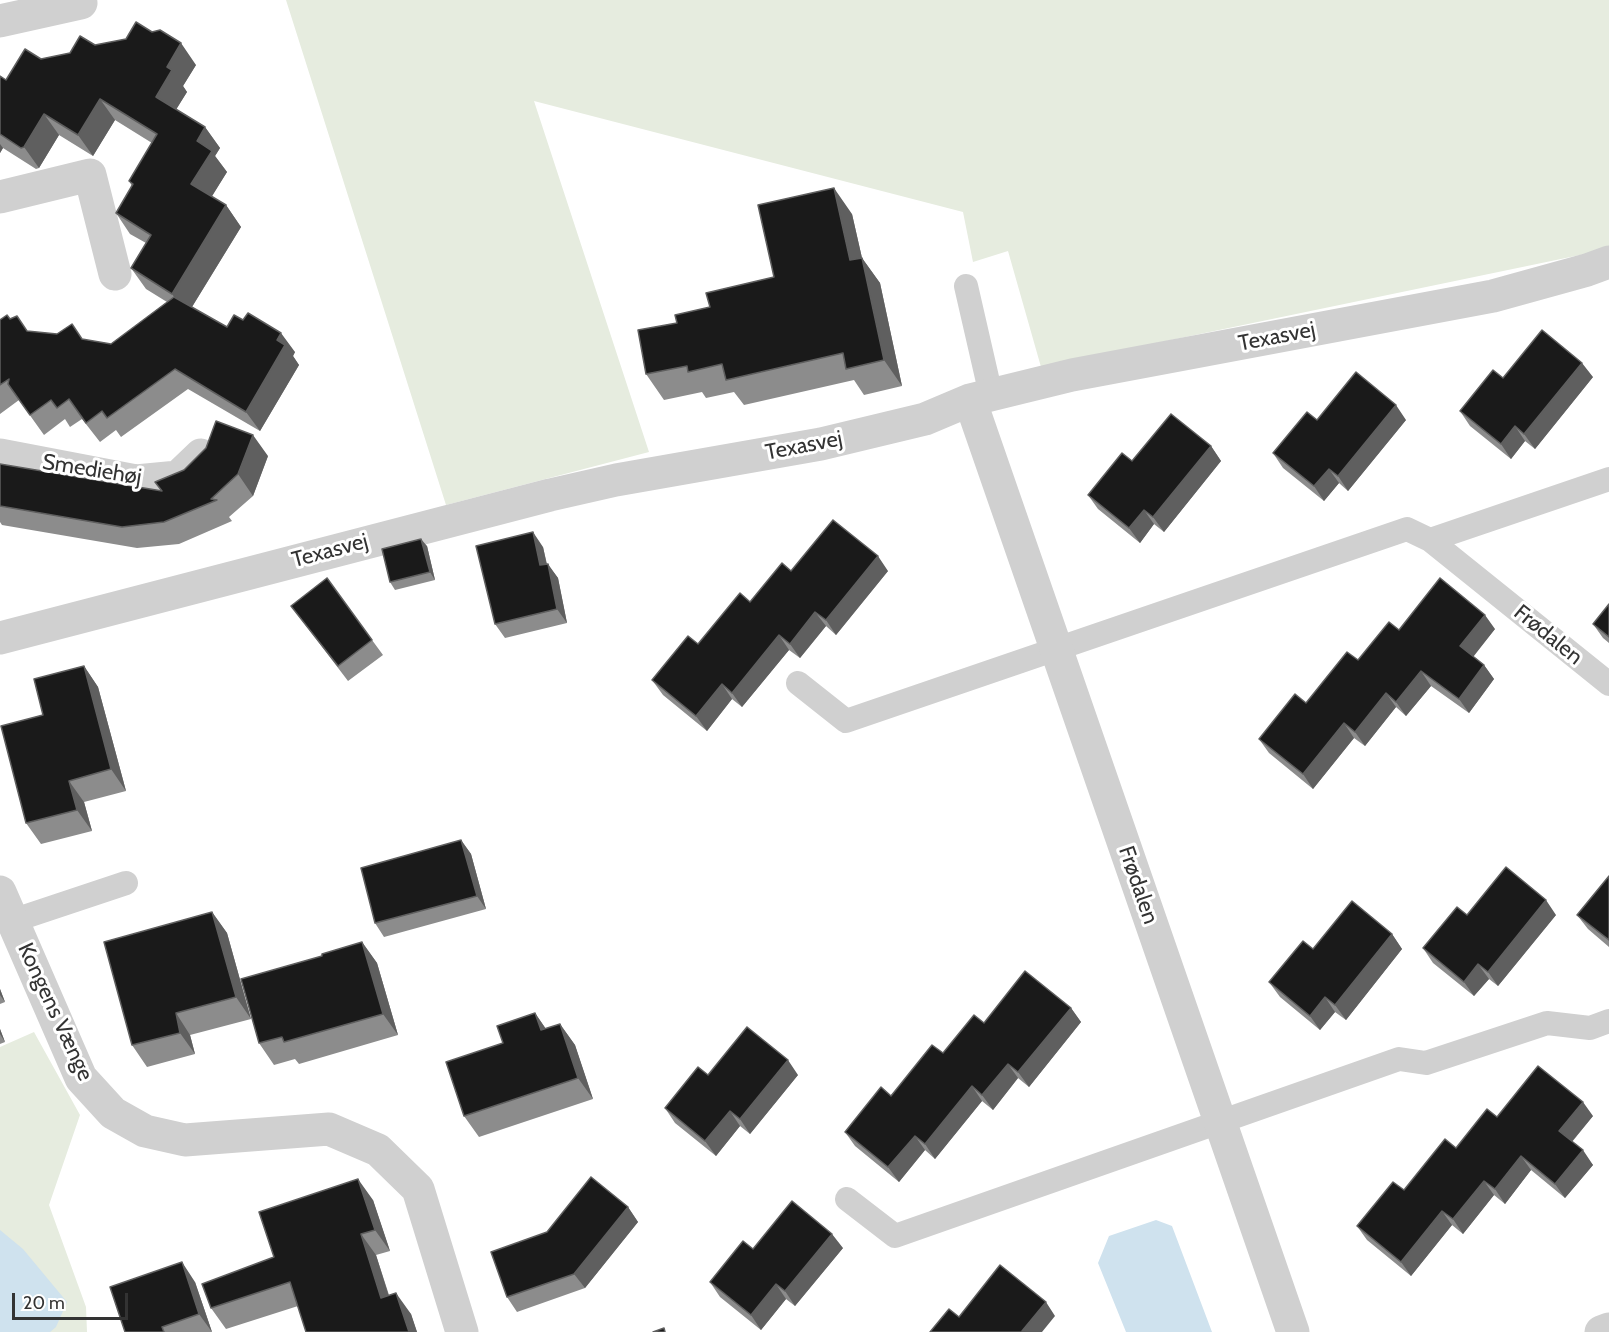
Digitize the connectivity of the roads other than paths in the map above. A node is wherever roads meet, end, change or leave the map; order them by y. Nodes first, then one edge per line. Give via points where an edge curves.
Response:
1 (81, 3) dead end
2 (33, 7) edge
3 (0, 21) edge
4 (0, 197) edge
5 (1609, 262) edge
6 (115, 274) dead end
7 (966, 286) dead end
8 (980, 397) junction
9 (209, 447) edge
10 (0, 455) edge
11 (1609, 479) edge
12 (1430, 540) junction
13 (0, 638) edge
14 (1056, 649) junction
15 (798, 683) dead end
16 (1609, 684) edge
17 (126, 882) dead end
18 (6, 907) edge
19 (1609, 1021) edge
20 (1220, 1122) junction
21 (847, 1199) dead end
22 (1609, 1329) edge
23 (462, 1332) edge
24 (1293, 1332) edge
25 (1601, 1332) edge

1 - 2 street
2 - 3 street
4 - 6 street via 90,175
5 - 8 street, Texasvej via 1493,296 1072,375
7 - 8 lane
8 - 13 street, Texasvej via 925,419 821,444 550,495
8 - 14 street, Frødalen
9 - 10 street, Smediehøj via 178,477 136,481
11 - 12 lane
12 - 14 lane, Frødalen via 1407,529
12 - 16 lane, Frødalen
14 - 15 lane, Frødalen via 846,721
14 - 20 street, Frødalen
17 - 18 lane
18 - 23 street, Kongens Vænge via 81,1078 113,1113 145,1131 185,1140 329,1129 378,1150 418,1189
19 - 20 lane via 1590,1028 1547,1023 1426,1063 1399,1059
20 - 21 lane via 895,1236
20 - 24 street, Frødalen
22 - 25 street

